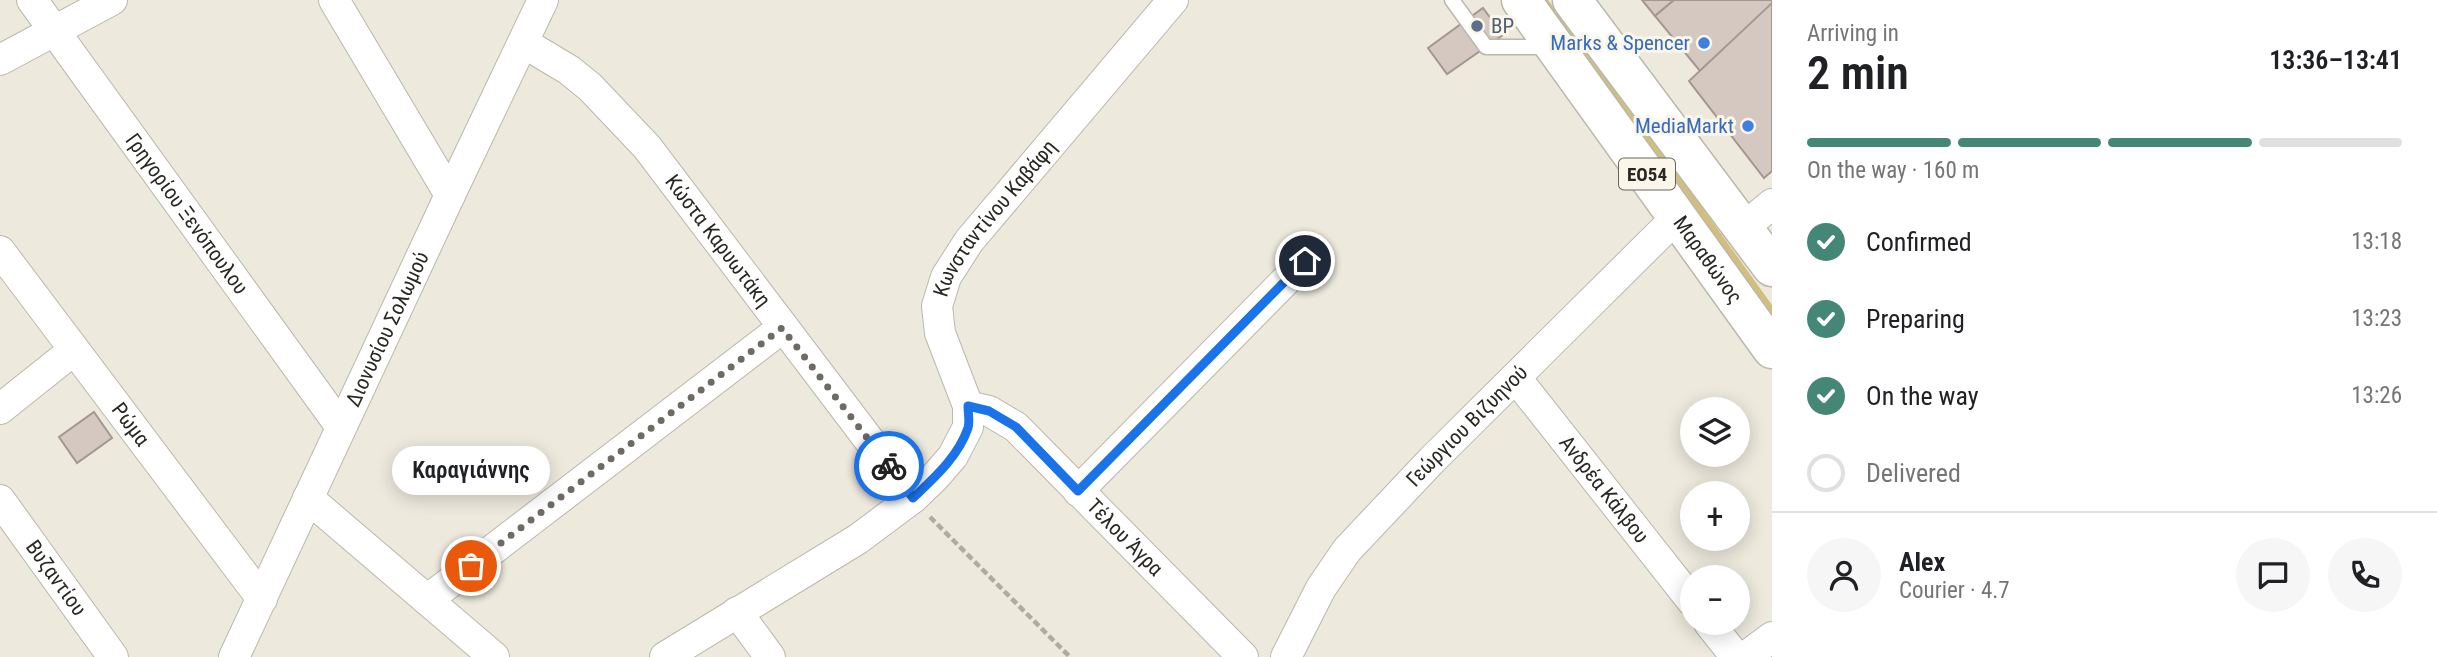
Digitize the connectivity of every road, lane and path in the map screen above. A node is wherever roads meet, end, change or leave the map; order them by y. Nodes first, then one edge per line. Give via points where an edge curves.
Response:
1 (32, 0) edge
2 (112, 0) edge
3 (334, 0) edge
4 (543, 0) edge
5 (1173, 0) edge
6 (1452, 0) edge
7 (1521, 0) edge
8 (1573, 0) edge
9 (55, 30) junction
10 (524, 43) junction
11 (1555, 47) junction
12 (0, 60) edge
13 (450, 195) junction
14 (1772, 204) edge
15 (1677, 217) junction
16 (1743, 228) junction
17 (0, 251) edge
18 (1305, 261) dead end
19 (1772, 267) edge
20 (782, 328) junction
21 (1772, 349) edge
22 (74, 350) junction
23 (1516, 378) junction
24 (968, 406) junction
25 (0, 409) edge
26 (341, 427) junction
27 (1078, 491) junction
28 (308, 498) junction
29 (913, 498) junction
30 (0, 500) edge
31 (1680, 586) edge
32 (262, 599) junction
33 (427, 600) junction
34 (737, 612) junction
35 (1719, 635) edge
36 (1772, 637) edge
37 (113, 657) edge
38 (234, 657) edge
39 (494, 657) edge
40 (664, 657) edge
41 (770, 657) edge
42 (1070, 657) edge
43 (1243, 657) edge
44 (1286, 657) edge
45 (1736, 657) edge
46 (1745, 657) edge

1 - 9 street, Γρηγορίου Ξενόπουλου
2 - 9 street
3 - 13 street
4 - 10 street, Διονυσίου Σολωμού
5 - 24 street, Κωνσταντίνου Καβάφη via 969,241 946,277 937,306 940,333
6 - 11 lane via 1486,47
7 - 11 main road, Μαραθώνος / ΕΟ54
8 - 16 main road, ΕΟ54
9 - 12 street
9 - 26 street, Γρηγορίου Ξενόπουλου
10 - 13 street, Διονυσίου Σολωμού
10 - 20 street, Κώστα Καρυωτάκη via 569,70 647,147
11 - 15 main road, Μαραθώνος / ΕΟ54
13 - 26 street, Διονυσίου Σολωμού
14 - 16 street
15 - 21 main road, Μαραθώνος / ΕΟ54
15 - 23 street, Γεώργιου Βιζυηνού
16 - 19 main road, ΕΟ54
17 - 22 street, Ρώμα
18 - 27 street
20 - 29 street, Κώστα Καρυωτάκη
20 - 33 street
22 - 25 street
22 - 32 street, Ρώμα
23 - 31 street, Ανδρέα Κάλβου
23 - 44 street, Γεώργιου Βιζυηνού via 1347,550 1321,588
24 - 27 street, Τέλου Άγρα via 989,411 1016,427
24 - 29 street via 968,427 953,456
26 - 28 street, Διονυσίου Σολωμού
27 - 43 street, Τέλου Άγρα
28 - 32 street, Διονυσίου Σολωμού
28 - 33 street
29 - 34 street via 858,539
29 - 42 path
30 - 37 street, Βυζαντίου
32 - 38 street, Διονυσίου Σολωμού
33 - 39 street
34 - 40 street
34 - 41 street
35 - 45 street
36 - 46 street

